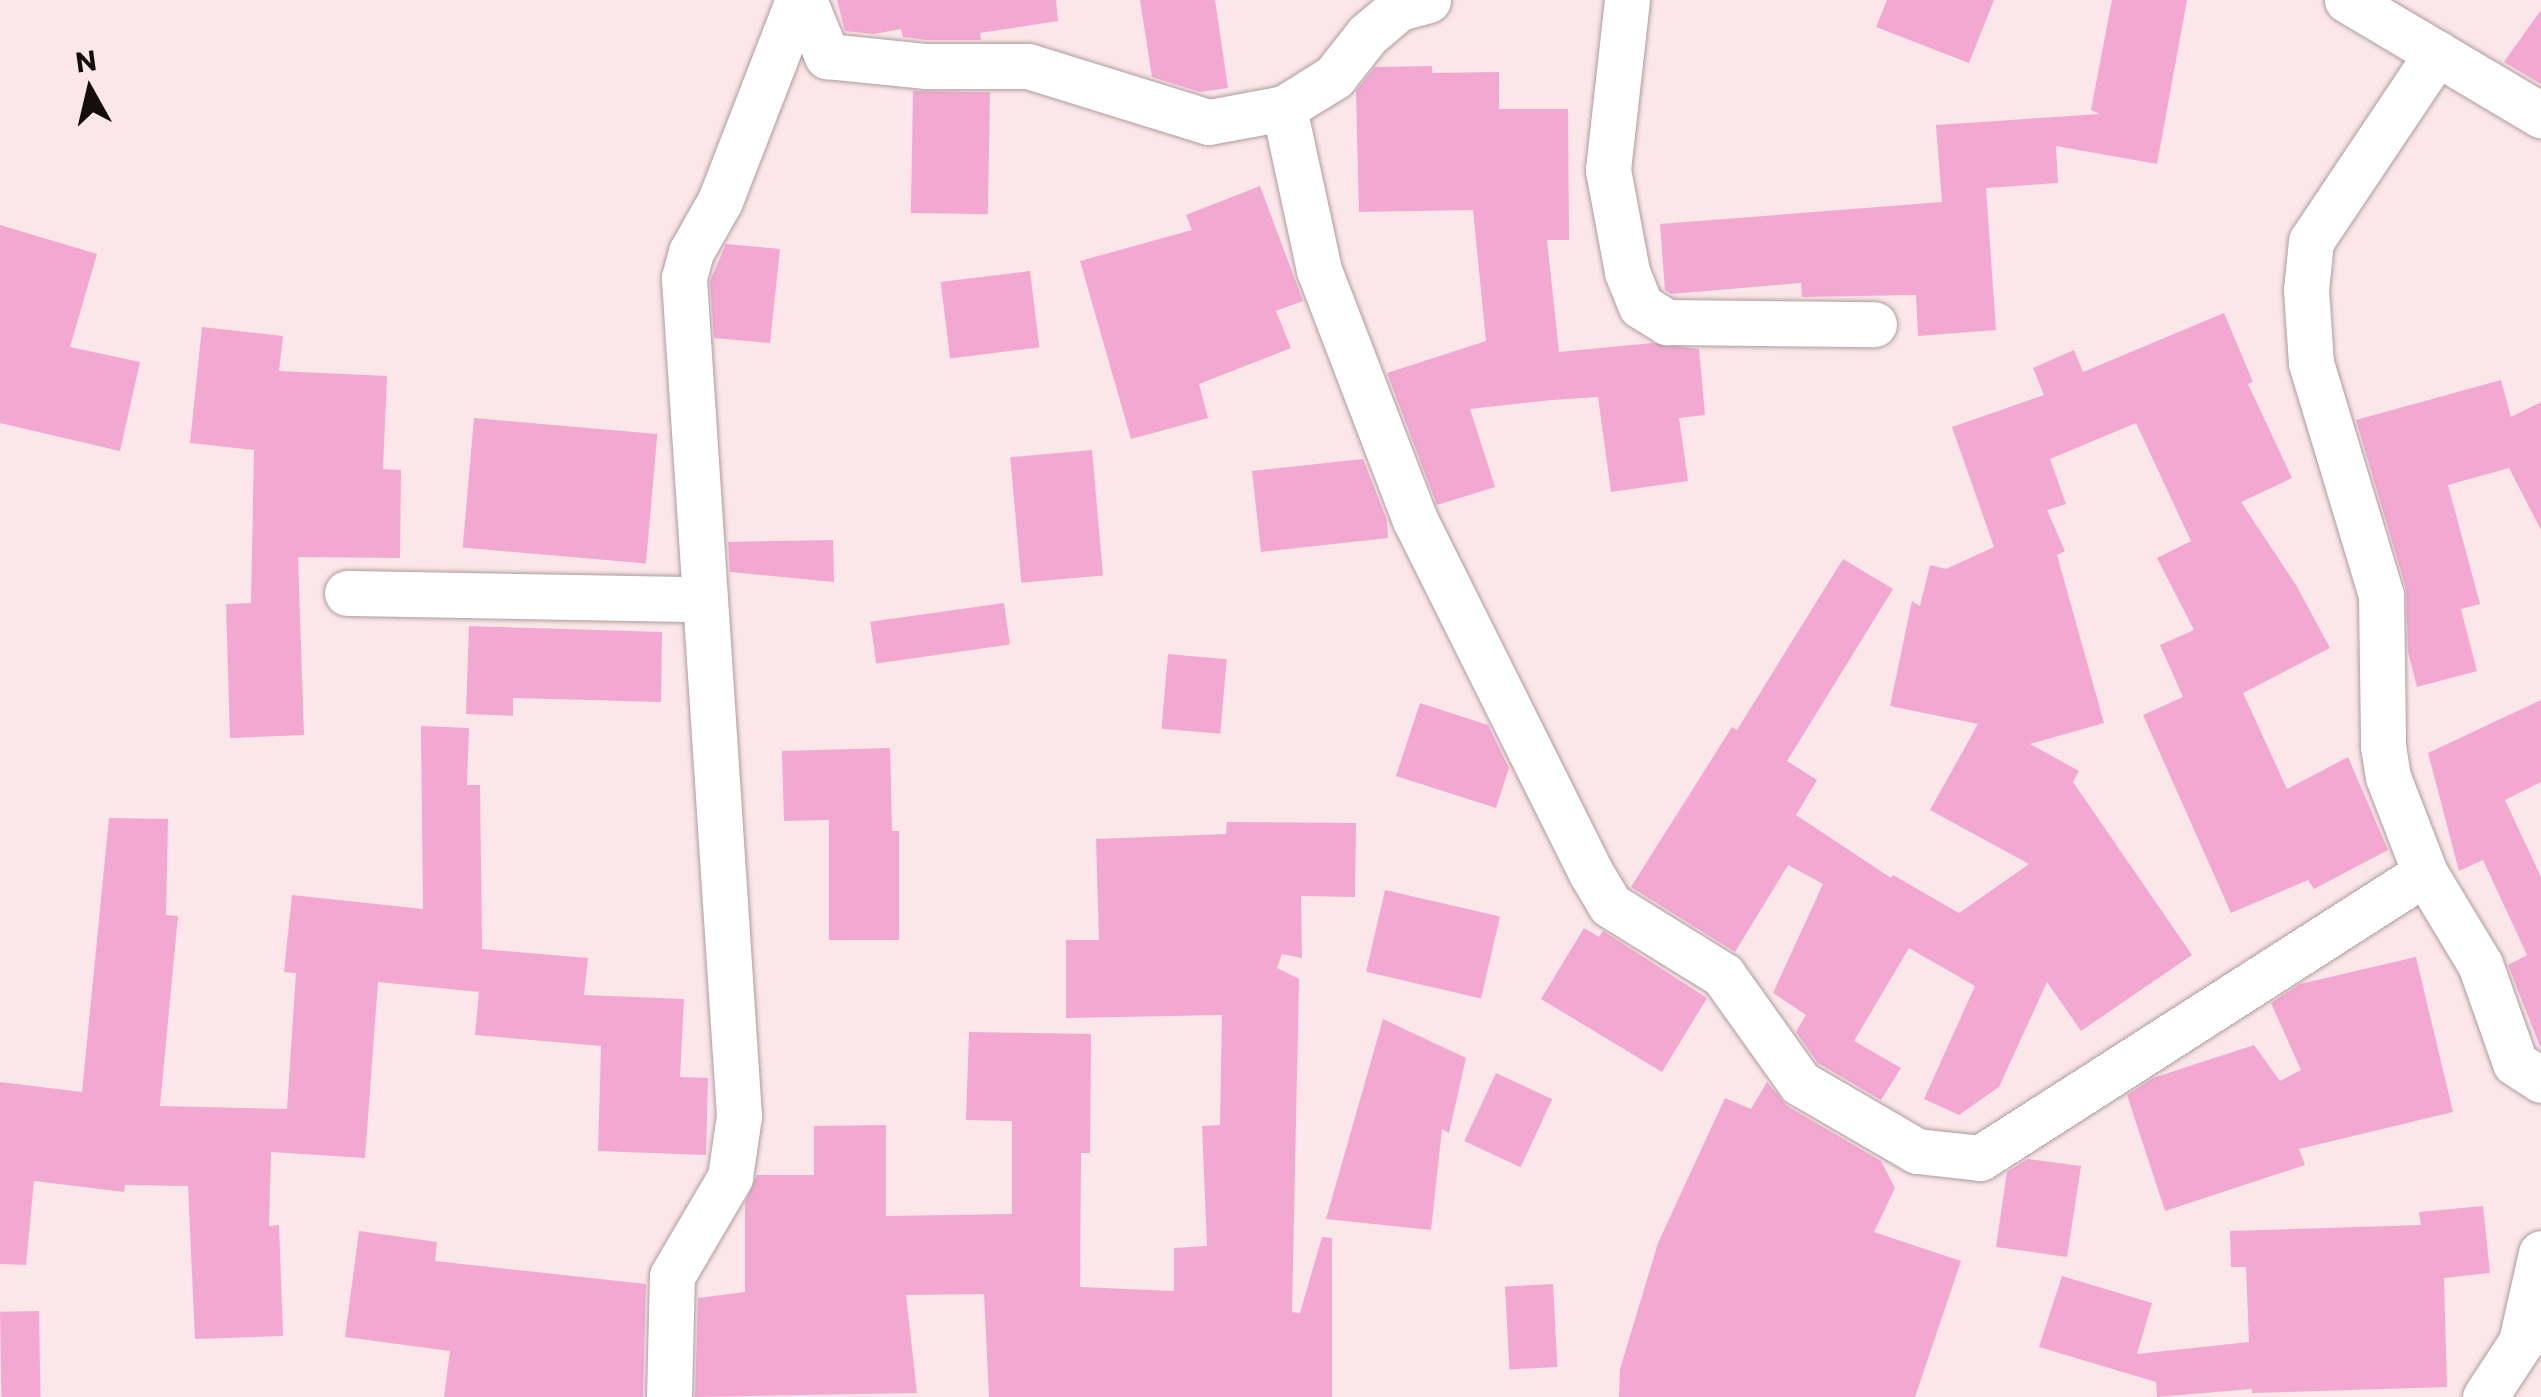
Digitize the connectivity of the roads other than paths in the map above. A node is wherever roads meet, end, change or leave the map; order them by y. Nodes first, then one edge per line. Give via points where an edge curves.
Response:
1 (801, 0) edge
2 (1428, 0) edge
3 (1627, 0) edge
4 (2346, 0) edge
5 (2437, 53) junction
6 (1284, 108) junction
7 (2541, 115) edge
8 (1874, 324) dead end
9 (347, 593) dead end
10 (705, 599) junction
11 (2425, 873) junction
12 (2541, 1080) edge
13 (2541, 1253) edge
14 (668, 1397) edge
15 (2485, 1397) edge

1 - 6 street via 827,56 926,66 1028,66 1209,122
1 - 10 street via 684,278
2 - 6 street via 1399,8 1334,77
3 - 8 street via 1608,170 1640,306 1667,322
4 - 5 street
5 - 7 street
5 - 11 street via 2311,240 2306,290 2311,363 2381,595 2388,777
6 - 11 street via 1319,270 1414,518 1590,874 1610,905 1723,974 1800,1083 1917,1151 1980,1158
9 - 10 street
10 - 14 street via 739,1116 730,1177 672,1276
11 - 12 street via 2480,964 2515,1063
13 - 15 street via 2521,1342

